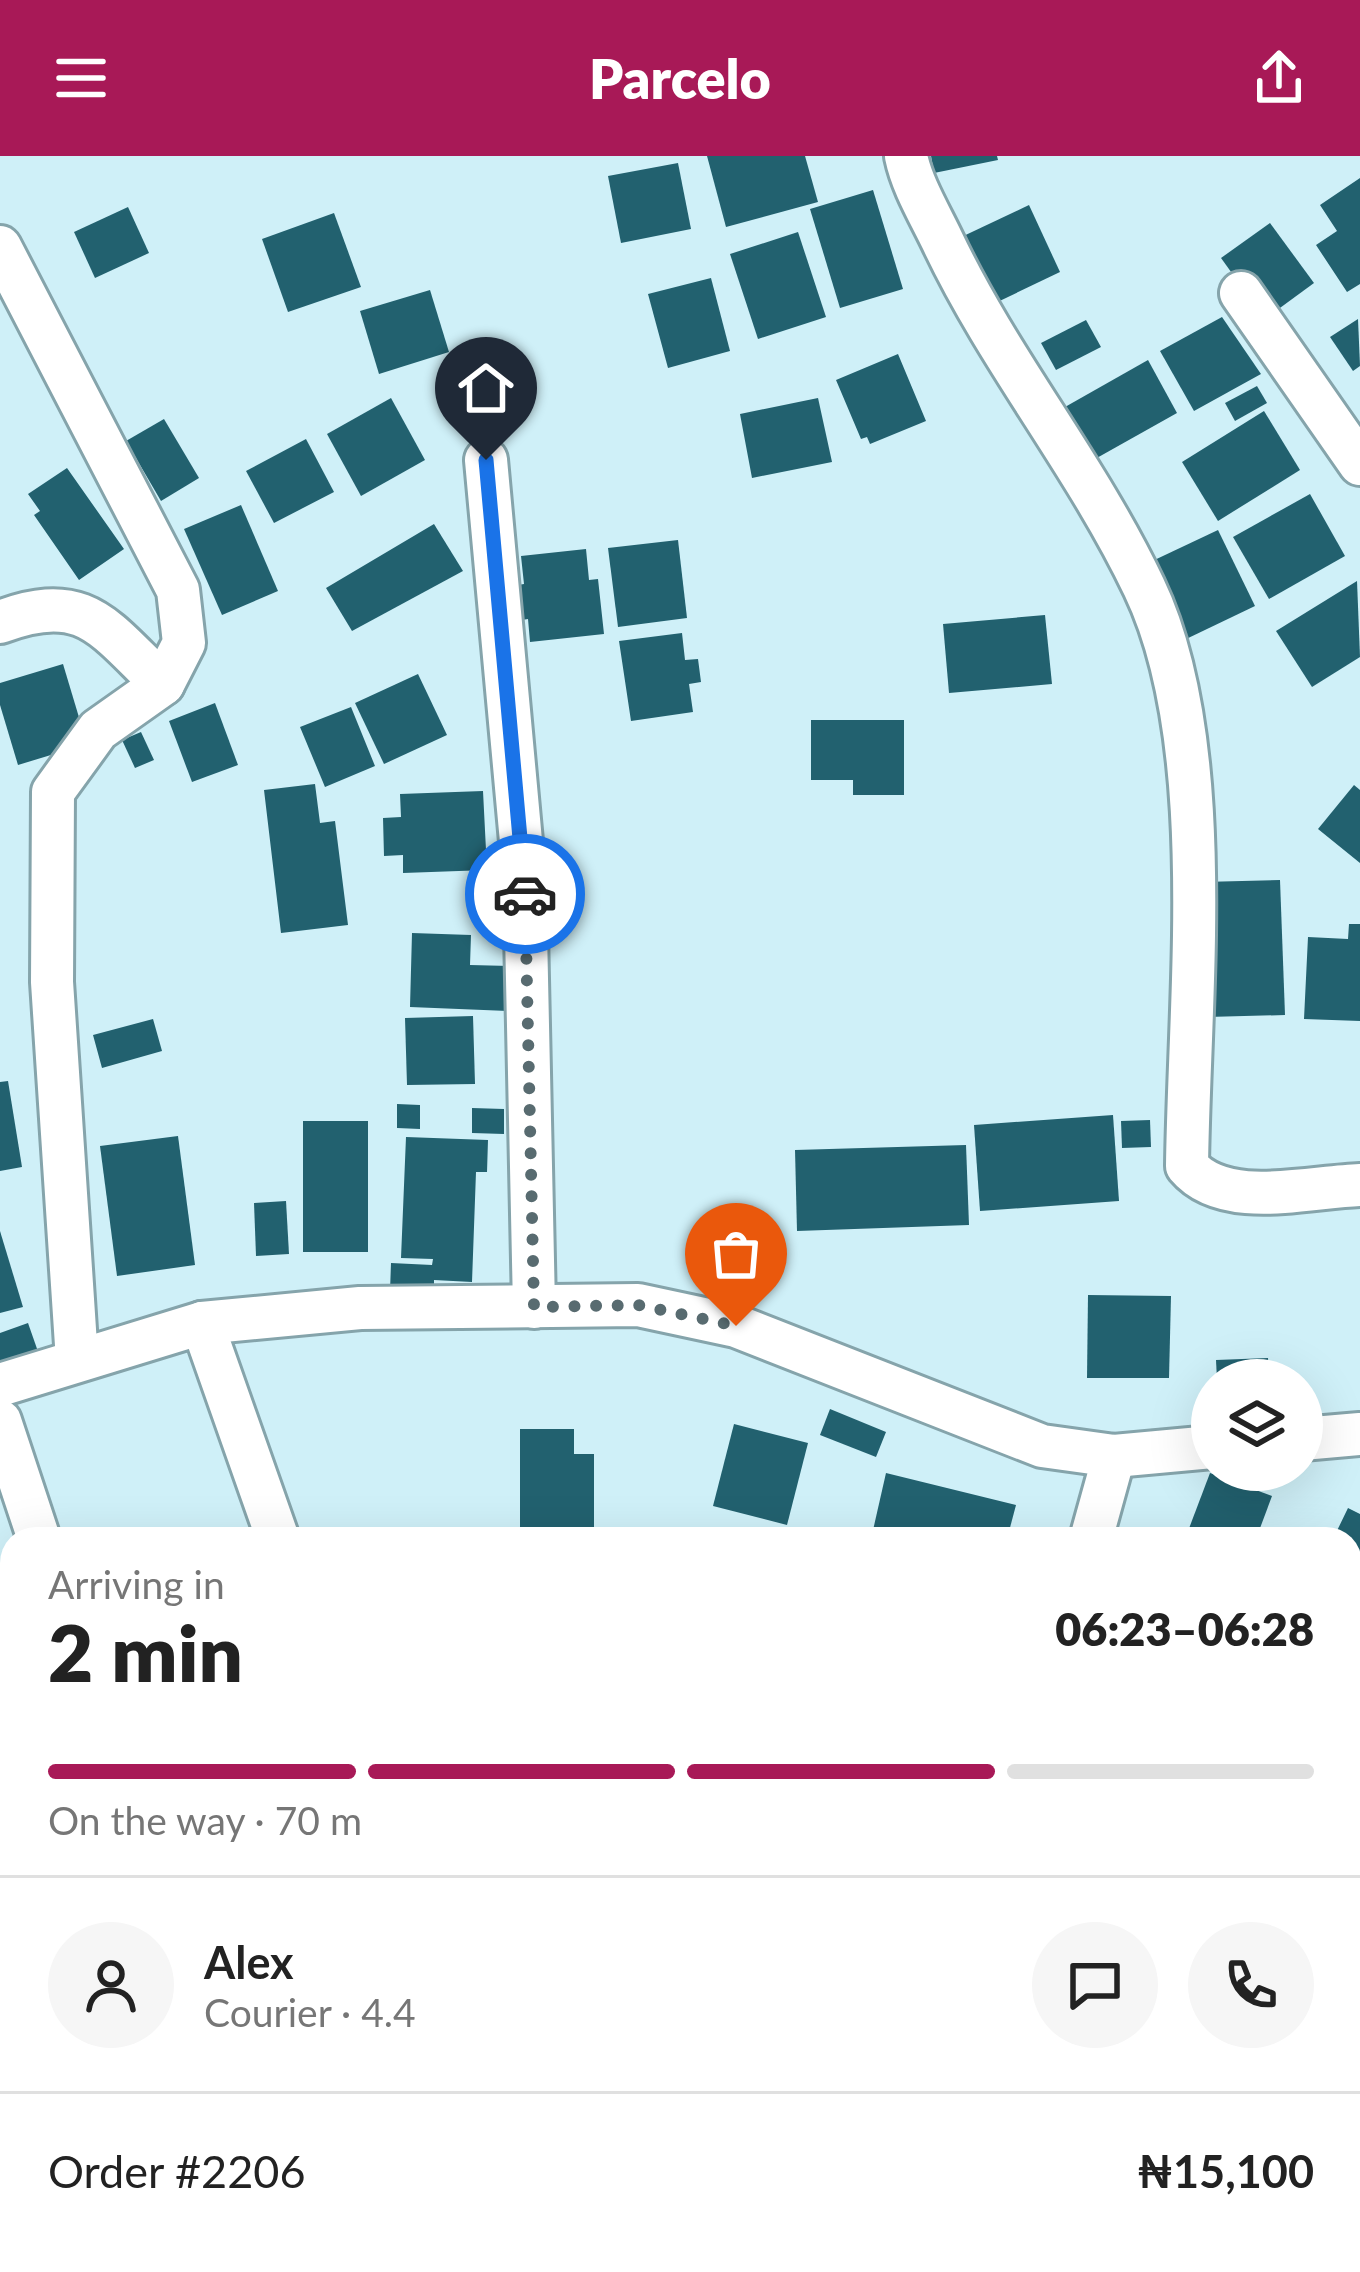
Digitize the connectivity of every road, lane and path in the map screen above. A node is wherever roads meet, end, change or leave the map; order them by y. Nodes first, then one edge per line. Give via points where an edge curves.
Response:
1 (905, 156) edge
2 (0, 247) edge
3 (1241, 293) dead end
4 (486, 460) dead end
5 (1360, 464) edge
6 (0, 622) edge
7 (163, 684) junction
8 (1360, 1185) edge
9 (534, 1307) junction
10 (202, 1323) junction
11 (76, 1360) junction
12 (0, 1385) edge
13 (0, 1421) edge
14 (1360, 1434) edge
15 (1323, 1437) edge
16 (1191, 1449) edge
17 (1114, 1456) junction
18 (35, 1527) edge
19 (274, 1527) edge
20 (1094, 1527) edge

1 - 8 street via 972,304 1071,453 1146,590 1173,676 1192,779 1186,1166 1224,1192
2 - 7 street via 178,590 184,643
3 - 5 street
4 - 9 street via 525,885
6 - 7 street via 54,609 86,613
7 - 11 street via 98,730 53,791 52,982
9 - 10 street via 360,1308
9 - 17 street via 638,1305 736,1326 1042,1446
10 - 11 street
10 - 19 street
11 - 12 street
13 - 18 street
14 - 15 street
16 - 17 street
17 - 20 street

